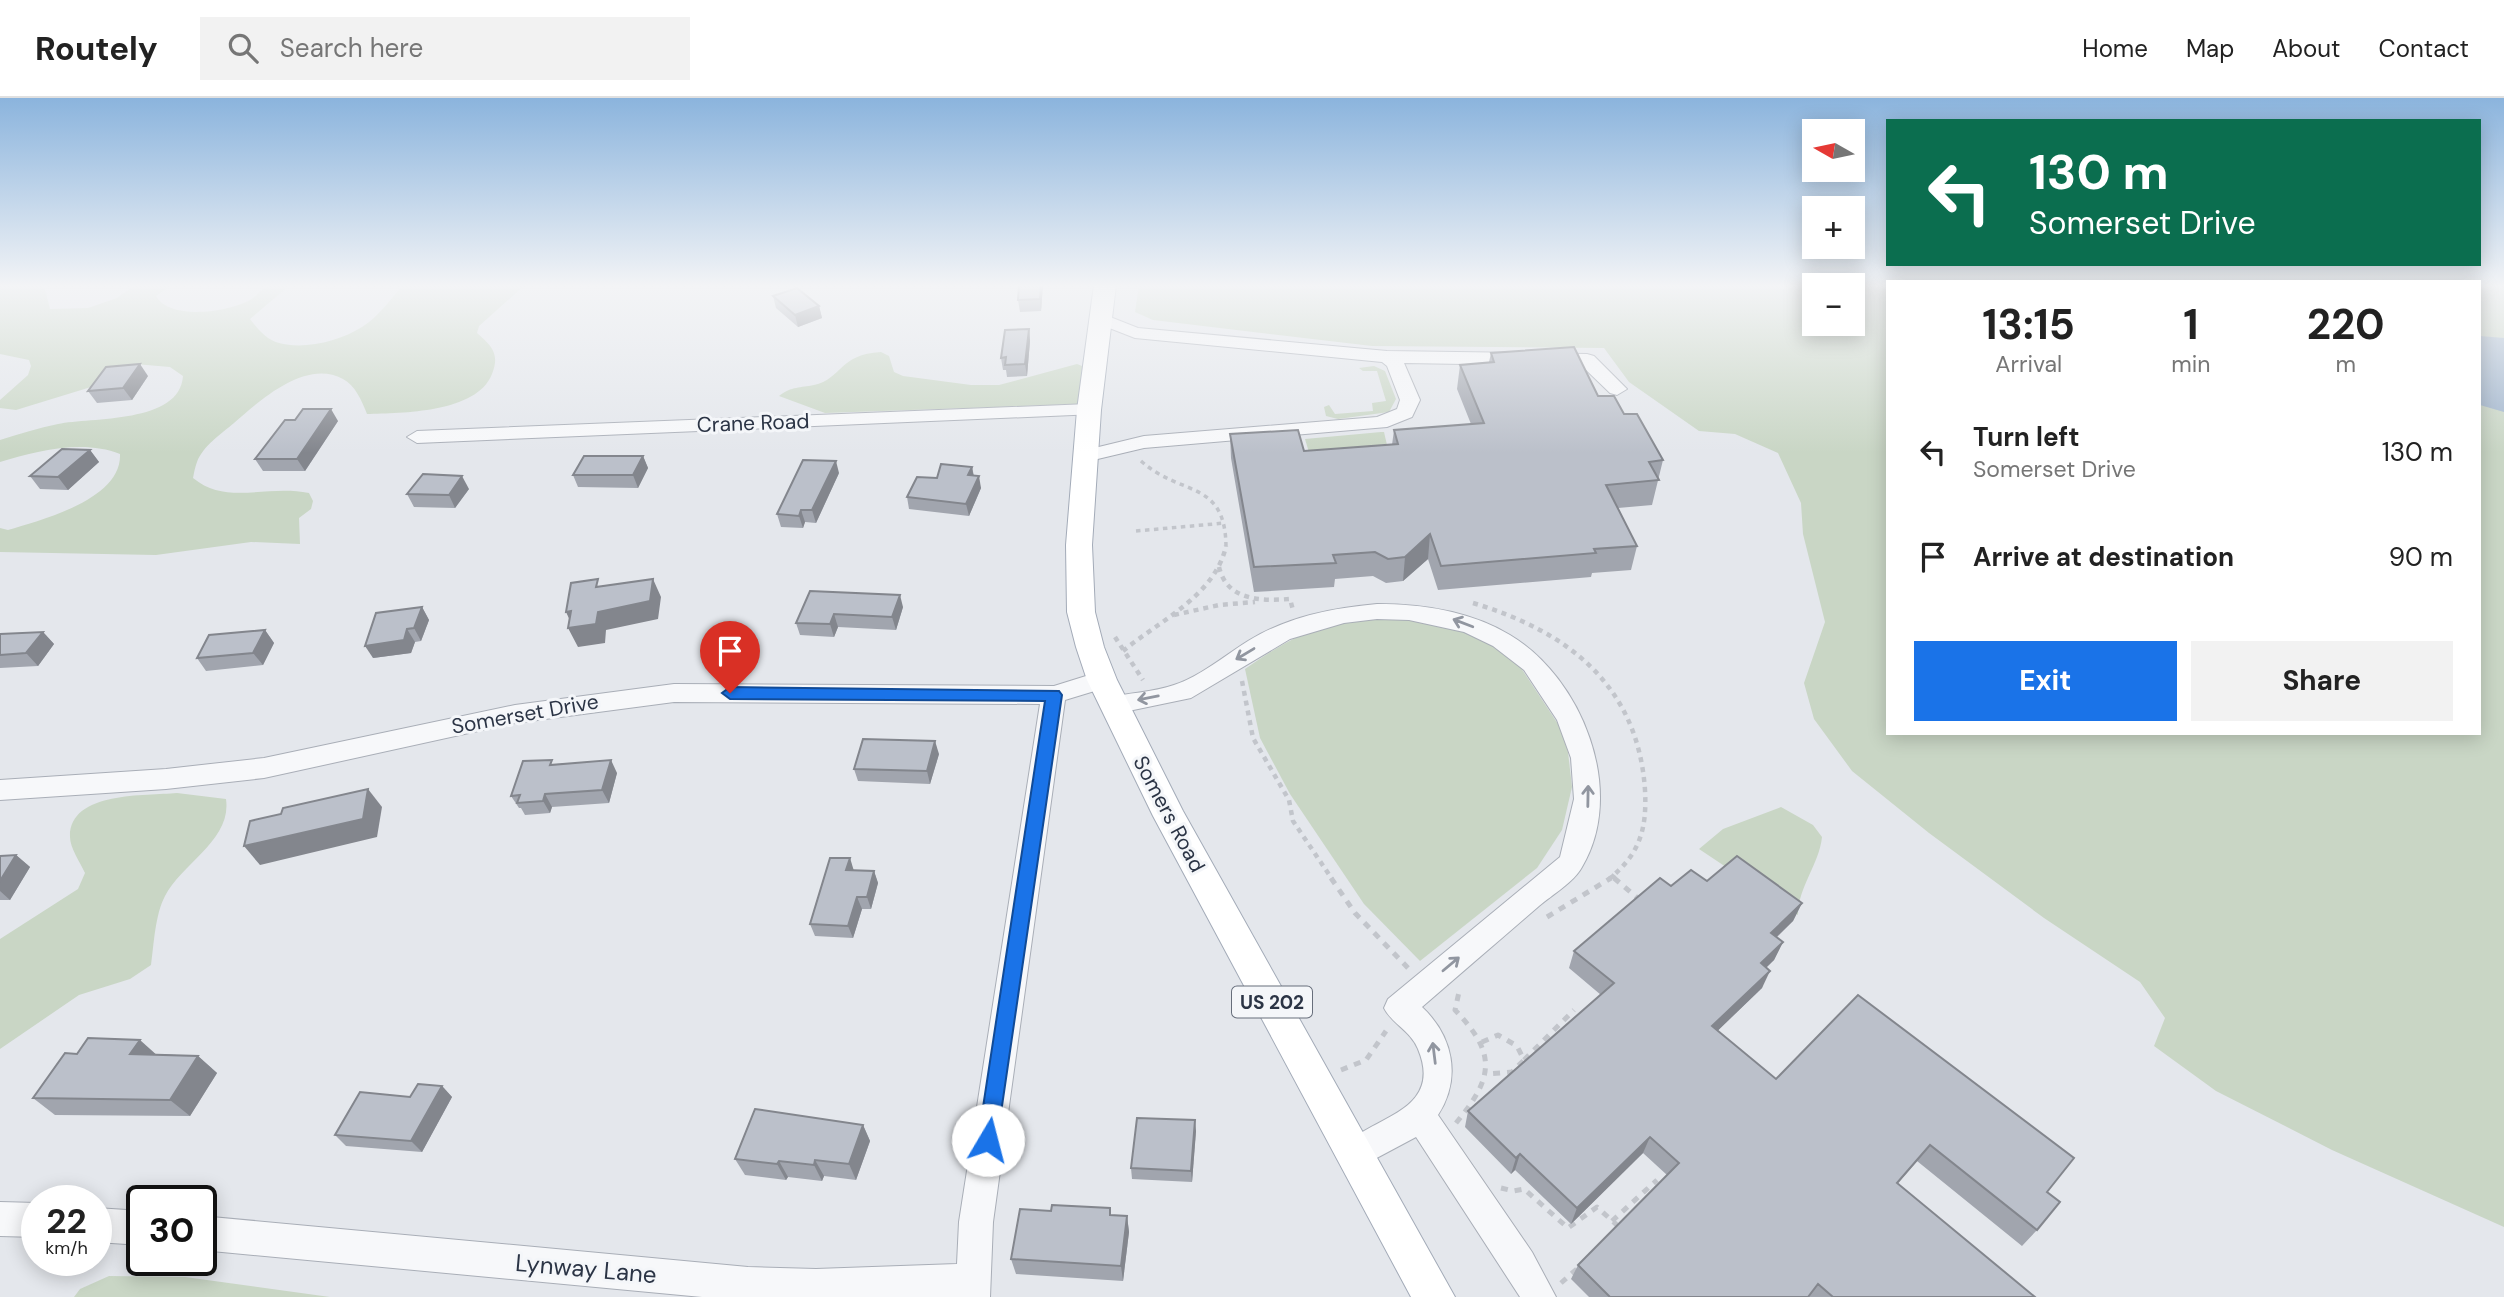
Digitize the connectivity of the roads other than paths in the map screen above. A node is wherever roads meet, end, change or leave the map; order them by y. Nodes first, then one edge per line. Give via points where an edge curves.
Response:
1 (1097, 341) edge
2 (1219, 341) edge
3 (1387, 357) junction
4 (1617, 389) dead end
5 (1089, 410) junction
6 (417, 437) dead end
7 (1085, 456) junction
8 (1108, 693) junction
9 (1054, 695) junction
10 (0, 790) edge
11 (1420, 1115) junction
12 (1356, 1154) junction
13 (0, 1219) edge
14 (21, 1220) edge
15 (217, 1234) edge
16 (973, 1289) edge
17 (1551, 1296) edge
18 (1434, 1297) edge

1 - 5 main road, Somers Road / US 202
2 - 3 street
3 - 4 street via 1587,360
3 - 7 street via 1395,364 1410,400 1405,413 1394,419 1144,442
5 - 6 street, Crane Road
5 - 7 main road, Somers Road / US 202
7 - 8 main road, Somers Road / US 202 via 1081,612
8 - 9 street, Somerset Drive
11 -> 8 street, Somerset Drive via 1438,1084 1432,1039 1420,1021 1399,1008 1571,863 1582,836 1590,796 1586,765 1569,717 1529,661 1490,634 1449,618 1375,611 1314,620 1279,634 1182,692
8 - 12 main road, Somers Road / US 202 via 1169,816
9 - 10 street, Somerset Drive via 674,693 515,713 264,768
9 - 16 street via 976,1222
11 - 12 street
11 - 17 street
12 - 18 main road, Somers Road / US 202
13 - 14 street
15 - 16 street, Lynway Lane via 748,1284

